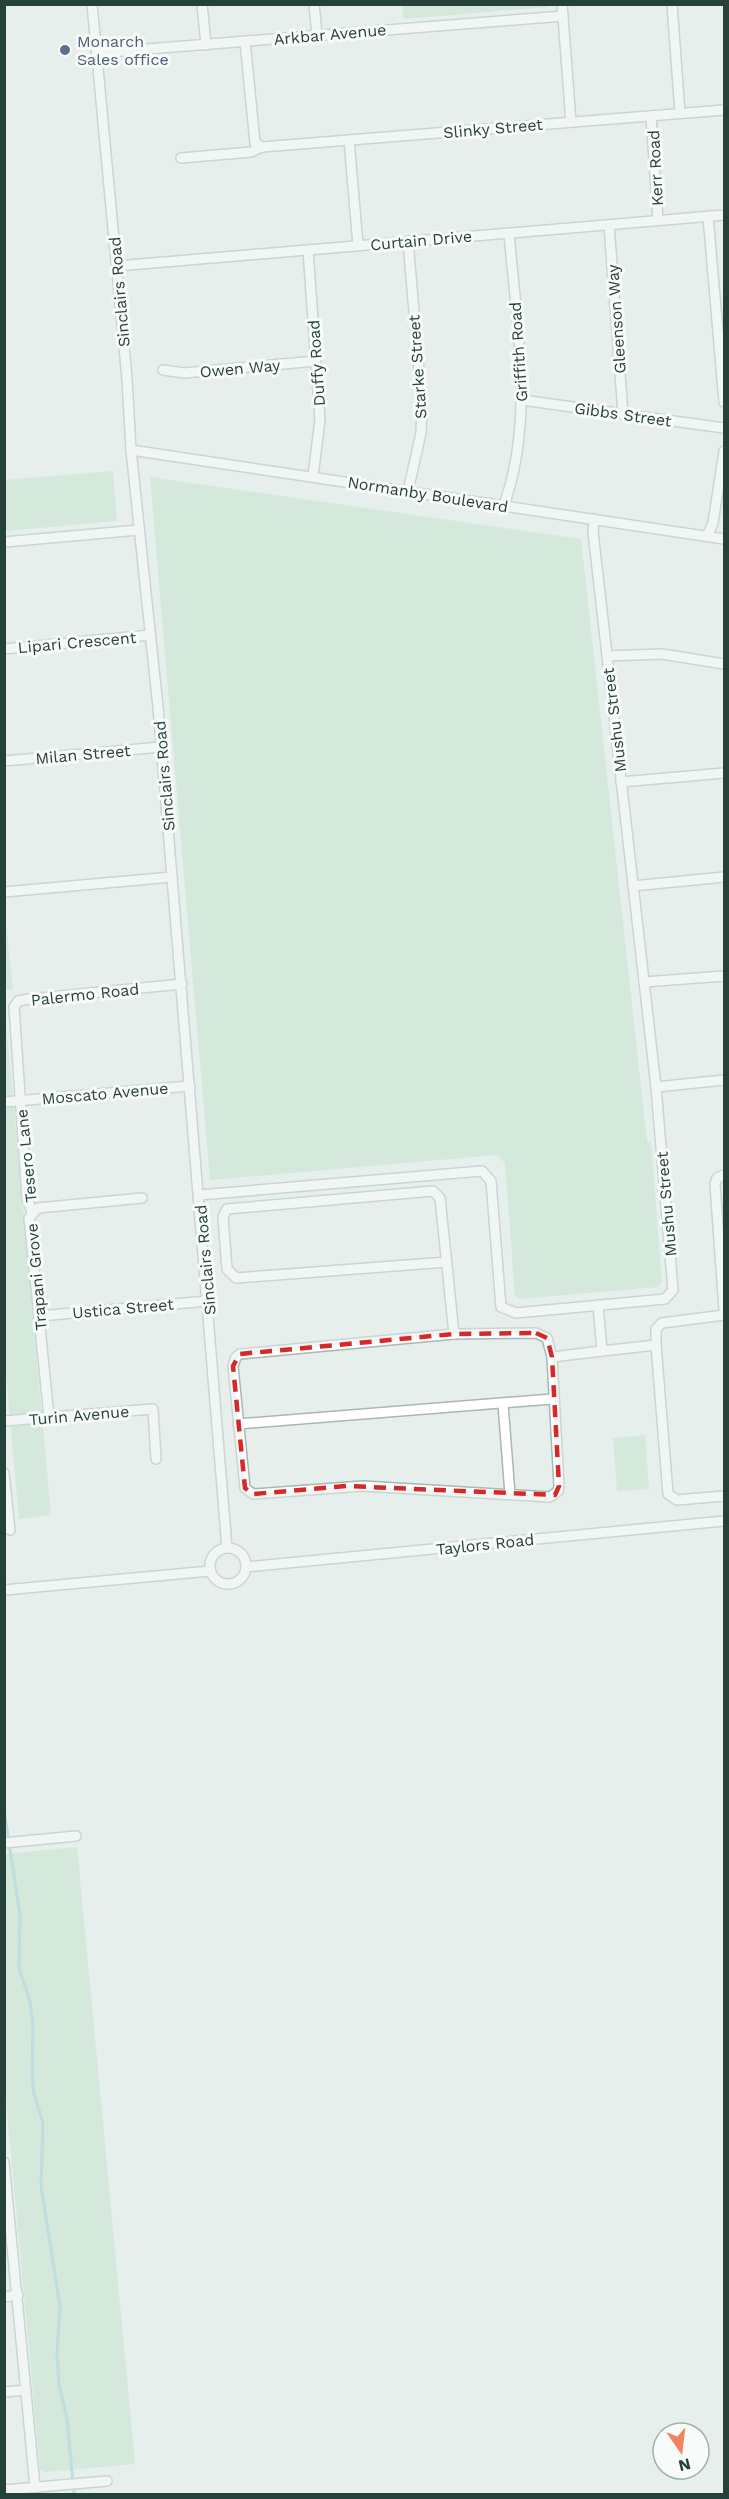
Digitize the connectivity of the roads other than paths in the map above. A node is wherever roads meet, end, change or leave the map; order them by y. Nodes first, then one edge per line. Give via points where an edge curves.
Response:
1 (92, 4) edge
2 (202, 4) edge
3 (314, 4) edge
4 (562, 4) edge
5 (672, 4) edge
6 (563, 16) junction
7 (317, 35) junction
8 (245, 42) junction
9 (206, 45) junction
10 (97, 53) junction
11 (724, 110) edge
12 (680, 113) junction
13 (651, 116) junction
14 (571, 122) junction
15 (349, 140) junction
16 (262, 147) junction
17 (181, 158) dead end
18 (724, 215) edge
19 (708, 216) junction
20 (658, 220) junction
21 (609, 225) junction
22 (509, 233) junction
23 (408, 241) junction
24 (358, 245) junction
25 (308, 250) junction
26 (117, 266) junction
27 (316, 362) junction
28 (163, 370) dead end
29 (522, 400) junction
30 (724, 402) edge
31 (623, 414) junction
32 (724, 428) edge
33 (131, 450) junction
34 (724, 451) edge
35 (313, 476) junction
36 (408, 491) junction
37 (504, 505) junction
38 (594, 519) junction
39 (139, 530) junction
40 (708, 536) junction
41 (724, 539) edge
42 (4, 542) edge
43 (150, 635) junction
44 (4, 648) edge
45 (607, 656) junction
46 (724, 664) edge
47 (161, 747) junction
48 (4, 761) edge
49 (724, 773) edge
50 (621, 782) junction
51 (172, 877) junction
52 (724, 878) edge
53 (633, 886) junction
54 (4, 892) edge
55 (724, 976) edge
56 (644, 982) junction
57 (182, 984) junction
58 (724, 1080) edge
59 (190, 1086) junction
60 (656, 1087) junction
61 (20, 1101) junction
62 (4, 1102) edge
63 (724, 1175) edge
64 (199, 1195) junction
65 (142, 1198) dead end
66 (32, 1212) junction
67 (722, 1245) edge
68 (447, 1262) junction
69 (208, 1301) junction
70 (598, 1305) junction
71 (724, 1309) edge
72 (39, 1316) junction
73 (724, 1316) edge
74 (454, 1334) junction
75 (656, 1345) junction
76 (602, 1351) junction
77 (552, 1357) junction
78 (552, 1399) junction
79 (503, 1404) junction
80 (49, 1417) junction
81 (4, 1421) edge
82 (238, 1424) junction
83 (156, 1459) dead end
84 (4, 1473) edge
85 (510, 1494) junction
86 (724, 1496) edge
87 (724, 1521) edge
88 (22, 1529) dead end
89 (7, 1530) edge
90 (226, 1548) junction
91 (246, 1567) junction
92 (210, 1571) junction
93 (4, 1590) edge
94 (76, 1836) dead end
95 (4, 1843) edge
96 (4, 2162) edge
97 (7, 2201) edge
98 (18, 2295) junction
99 (4, 2297) edge
100 (26, 2390) junction
101 (4, 2392) edge
102 (107, 2481) dead end
103 (35, 2487) junction
104 (4, 2490) edge

1 - 10 street, Sinclairs Road
2 - 9 street
3 - 7 street
4 - 6 street
5 - 12 street
6 - 7 street, Arkbar Avenue
6 - 14 street
7 - 8 street, Arkbar Avenue
8 - 9 street, Arkbar Avenue
8 - 16 street via 255,142
9 - 10 street, Arkbar Avenue
10 - 26 street, Sinclairs Road
11 - 12 street, Slinky Street
12 - 13 street, Slinky Street
13 - 14 street, Slinky Street
13 - 20 street, Kerr Road
14 - 15 street, Slinky Street
15 - 16 street, Slinky Street
15 - 24 street
16 - 17 street, Slinky Street via 251,152
18 - 19 street, Curtain Drive
19 - 20 street, Curtain Drive
19 - 30 street
20 - 21 street, Curtain Drive
21 - 22 street, Curtain Drive
21 - 31 street, Gleenson Way
22 - 23 street, Curtain Drive
22 - 29 street, Griffith Road
23 - 24 street, Curtain Drive
23 - 36 street, Starke Street via 422,406 421,433
24 - 25 street, Curtain Drive
25 - 26 street, Curtain Drive
25 - 27 street, Duffy Road
26 - 33 street, Sinclairs Road
27 - 28 street, Owen Way via 184,373
27 - 35 street, Duffy Road via 320,420
29 - 31 street, Gibbs Street
29 - 37 street, Griffith Road via 510,489
31 - 32 street, Gibbs Street
33 - 35 street, Normanby Boulevard
33 - 39 street, Sinclairs Road
34 - 40 street
35 - 36 street, Normanby Boulevard
36 - 37 street, Normanby Boulevard
37 - 38 street, Normanby Boulevard
38 - 40 street, Normanby Boulevard
38 - 45 street, Mushu Street
39 - 42 street
39 - 43 street, Sinclairs Road
40 - 41 street, Normanby Boulevard
43 - 44 street, Lipari Crescent
43 - 47 street, Sinclairs Road
45 - 46 street via 662,654
45 - 50 street, Mushu Street
47 - 48 street, Milan Street
47 - 51 street, Sinclairs Road
49 - 50 street
50 - 53 street, Mushu Street
51 - 54 street
51 - 57 street, Sinclairs Road
52 - 53 street
53 - 56 street, Mushu Street
55 - 56 street
56 - 60 street, Mushu Street
57 - 59 street, Sinclairs Road
57 - 61 street, Palermo Road via 18,1001 14,1007
58 - 60 street
59 - 61 street, Moscato Avenue
59 - 64 street, Sinclairs Road
60 - 70 street, Mushu Street via 674,1290 665,1299
61 - 62 street, Moscato Avenue
61 - 66 street, Tesero Lane via 27,1198
63 - 67 street via 715,1184
64 - 69 street, Sinclairs Road
64 - 70 street, Mushu Street via 482,1171 491,1181 501,1307 516,1313
65 - 66 street, Trapani Grove via 38,1208
66 - 72 street, Trapani Grove
67 - 71 street
68 - 68 street via 440,1198 433,1191 227,1209 223,1217 227,1269 236,1278
68 - 74 street
69 - 72 street, Ustica Street
69 - 90 street, Sinclairs Road
70 - 76 street
72 - 80 street, Trapani Grove
73 - 75 street via 662,1323 656,1329
74 - 77 street via 542,1334
74 - 82 street via 240,1354 233,1366
75 - 76 street
75 - 86 street via 668,1494 677,1500
76 - 77 street
77 - 78 street
78 - 79 street
78 - 85 street via 558,1491 544,1498
79 - 82 street
79 - 85 street
80 - 81 street, Turin Avenue
80 - 83 street, Turin Avenue via 153,1409
82 - 85 street via 243,1483 253,1494 347,1486
84 - 89 street
87 - 91 street, Taylors Road
88 - 89 street
90 - 91 street via 238,1551
90 - 92 street via 212,1557
91 - 92 street via 242,1577 228,1584 217,1581
92 - 93 street
94 - 95 street
96 - 97 street
97 - 98 street
98 - 99 street
98 - 100 street
100 - 101 street
100 - 103 street
102 - 103 street
103 - 104 street

